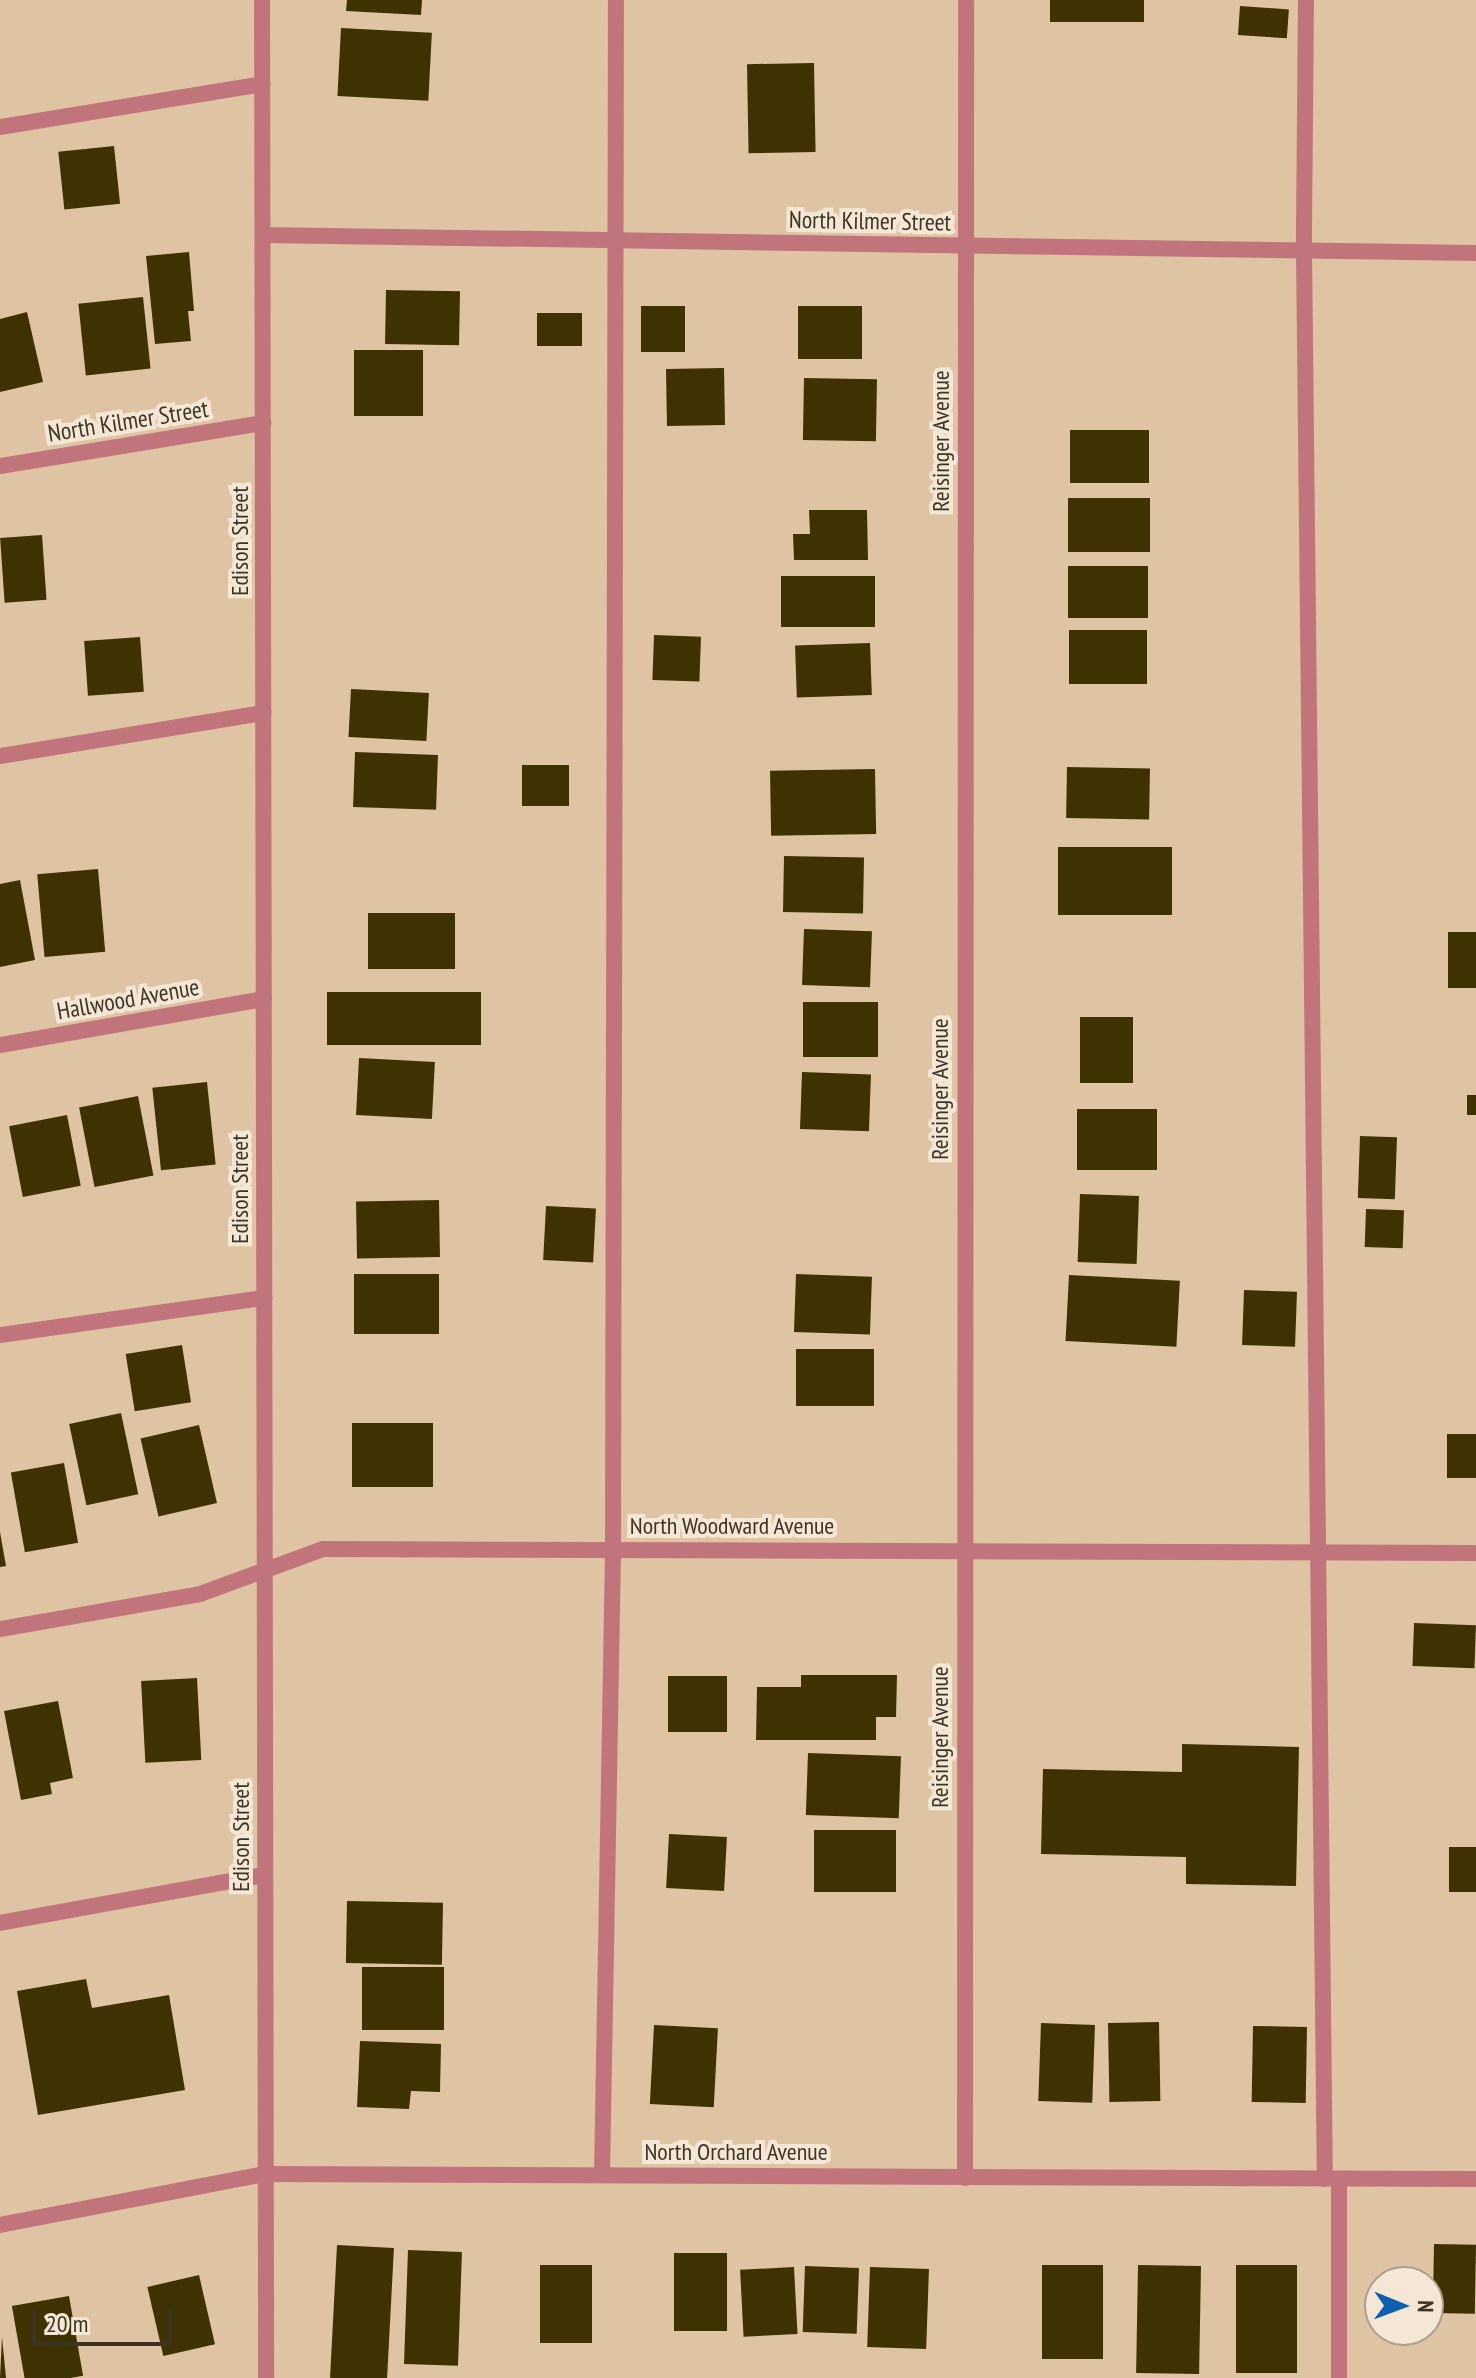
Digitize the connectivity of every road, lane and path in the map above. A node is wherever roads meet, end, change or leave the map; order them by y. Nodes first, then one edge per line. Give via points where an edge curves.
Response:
1 (262, 0) edge
2 (616, 0) edge
3 (966, 0) edge
4 (1306, 0) edge
5 (262, 84) junction
6 (0, 127) edge
7 (264, 235) junction
8 (615, 240) junction
9 (965, 246) junction
10 (1304, 251) junction
11 (1476, 253) edge
12 (264, 423) junction
13 (0, 466) edge
14 (264, 713) junction
15 (0, 756) edge
16 (264, 999) junction
17 (0, 1045) edge
18 (264, 1298) junction
19 (0, 1335) edge
20 (613, 1550) junction
21 (964, 1550) junction
22 (1319, 1553) junction
23 (1476, 1553) edge
24 (264, 1570) junction
25 (0, 1629) edge
26 (265, 1875) junction
27 (0, 1923) edge
28 (265, 2174) junction
29 (602, 2175) junction
30 (965, 2178) junction
31 (1332, 2179) junction
32 (1476, 2179) edge
33 (0, 2225) edge
34 (266, 2378) edge
35 (1339, 2378) edge

1 - 5 street, Edison Street
2 - 8 street
3 - 9 street, Reisinger Avenue
4 - 10 street
5 - 6 street
5 - 7 street, Edison Street
7 - 8 street, North Kilmer Street
7 - 12 street, Edison Street
8 - 9 street, North Kilmer Street
8 - 20 street
9 - 10 street, North Kilmer Street
9 - 21 street, Reisinger Avenue
10 - 11 street, North Kilmer Street
10 - 22 street
12 - 13 street, North Kilmer Street
12 - 14 street, Edison Street
14 - 15 street
14 - 16 street, Edison Street
16 - 17 street, Hallwood Avenue
16 - 18 street, Edison Street
18 - 19 street
18 - 24 street, Edison Street
20 - 21 street, North Woodward Avenue
20 - 24 street, North Woodward Avenue via 323,1549
20 - 29 street
21 - 22 street, North Woodward Avenue
21 - 30 street, Reisinger Avenue
22 - 23 street, North Woodward Avenue
22 - 31 street
24 - 25 street, North Woodward Avenue via 200,1594
24 - 26 street, Edison Street
26 - 27 street
26 - 28 street, Edison Street
28 - 29 street, North Orchard Avenue
28 - 33 street, North Orchard Avenue
28 - 34 street, Edison Street
29 - 30 street, North Orchard Avenue
30 - 31 street, North Orchard Avenue
31 - 32 street, North Orchard Avenue
31 - 35 street

